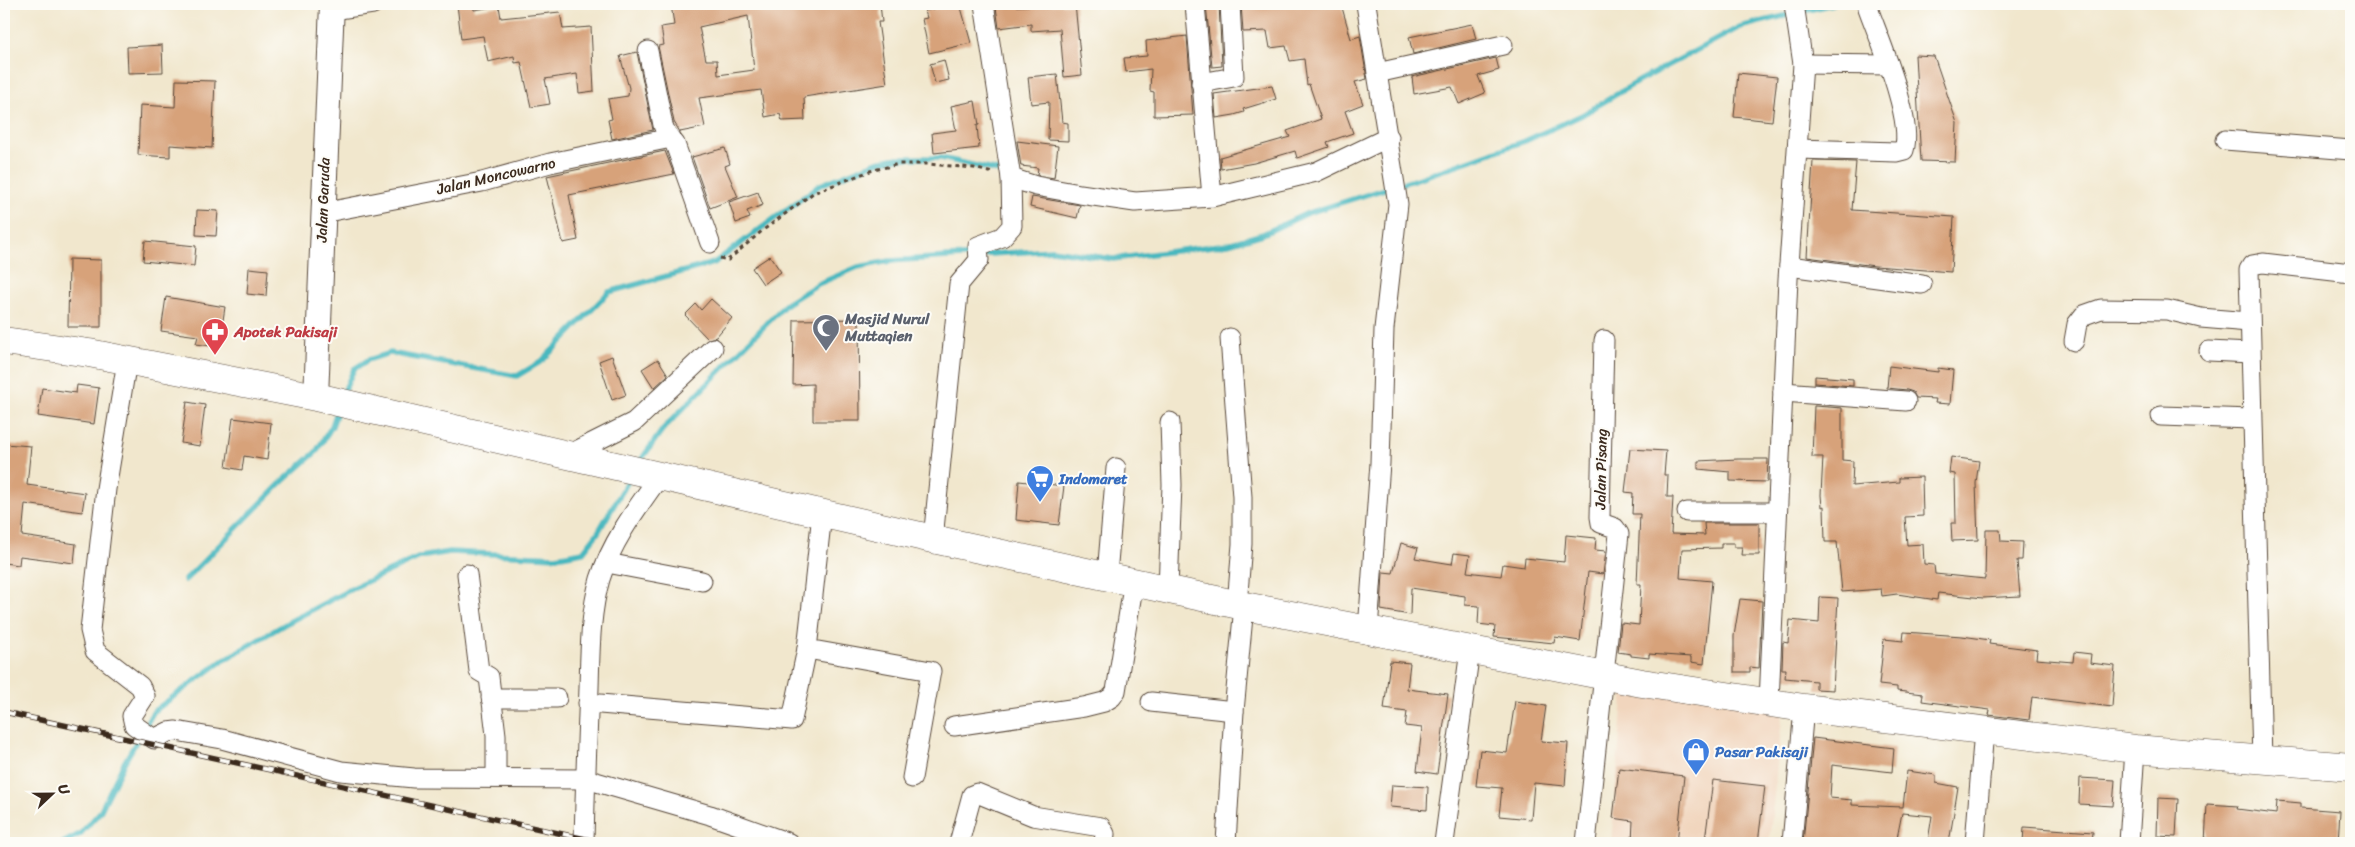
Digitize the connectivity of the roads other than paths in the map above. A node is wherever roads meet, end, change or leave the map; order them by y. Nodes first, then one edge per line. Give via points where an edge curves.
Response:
1 (373, 4) edge
2 (984, 4) edge
3 (1195, 4) edge
4 (1230, 4) edge
5 (1366, 4) edge
6 (1794, 4) edge
7 (332, 7) edge
8 (1868, 8) dead end
9 (1503, 45) dead end
10 (648, 52) dead end
11 (1803, 64) junction
12 (1889, 65) junction
13 (1377, 74) junction
14 (1201, 83) junction
15 (671, 138) junction
16 (1389, 139) junction
17 (2225, 140) dead end
18 (1798, 148) junction
19 (2351, 150) edge
20 (1010, 174) junction
21 (1212, 196) junction
22 (322, 213) junction
23 (710, 243) dead end
24 (1789, 266) junction
25 (2351, 273) edge
26 (1922, 284) dead end
27 (2249, 322) junction
28 (1230, 338) dead end
29 (1604, 340) dead end
30 (4, 341) edge
31 (2074, 342) dead end
32 (714, 348) dead end
33 (2209, 351) dead end
34 (2250, 353) junction
35 (127, 361) junction
36 (1783, 392) junction
37 (331, 401) junction
38 (1906, 401) dead end
39 (2161, 416) dead end
40 (2252, 419) junction
41 (1170, 422) dead end
42 (570, 454) junction
43 (1116, 468) dead end
44 (652, 475) junction
45 (1687, 512) dead end
46 (1777, 512) junction
47 (822, 514) junction
48 (933, 540) junction
49 (607, 563) junction
50 (467, 574) dead end
51 (1107, 576) junction
52 (702, 581) dead end
53 (1134, 581) junction
54 (1168, 589) junction
55 (1241, 606) junction
56 (1368, 630) junction
57 (807, 649) junction
58 (1470, 650) junction
59 (1604, 675) junction
60 (492, 698) junction
61 (557, 698) dead end
62 (1151, 702) dead end
63 (1769, 702) junction
64 (588, 703) junction
65 (1804, 708) junction
66 (1234, 711) junction
67 (954, 726) dead end
68 (1984, 730) junction
69 (2135, 749) junction
70 (2262, 760) junction
71 (2351, 767) edge
72 (496, 778) junction
73 (912, 778) dead end
74 (586, 779) junction
75 (584, 843) edge
76 (789, 843) edge
77 (959, 843) edge
78 (1104, 843) edge
79 (1226, 843) edge
80 (1444, 843) edge
81 (1586, 843) edge
82 (1792, 843) edge
83 (1976, 843) edge
84 (2129, 843) edge

1 - 7 street
2 - 20 street
3 - 14 street
4 - 14 street via 1234,78
5 - 13 street
6 - 11 street
7 - 22 street, Jalan Garuda
8 - 12 street
9 - 13 street
10 - 15 street via 663,126
11 - 12 street
11 - 18 street
12 - 18 street via 1897,85 1904,150
13 - 16 street
14 - 21 street
15 - 22 street, Jalan Moncowarno via 550,163 482,182
15 - 23 street
16 - 21 street via 1316,172
16 - 56 street via 1398,204 1384,329 1380,463
17 - 19 street
18 - 24 street
20 - 21 street via 1036,186 1135,202
20 - 48 street via 1012,226 978,253 959,284
22 - 37 street, Jalan Garuda
24 - 26 street
24 - 36 street
25 - 27 street via 2256,263 2249,270
27 - 31 street via 2202,318 2167,310 2101,309 2084,315 2078,324
27 - 34 street
28 - 55 street via 1242,497
29 - 59 street, Jalan Pisang via 1600,517 1601,523 1616,528 1619,534
30 - 35 highway
32 - 42 street via 634,422
33 - 34 street
34 - 40 street
35 - 37 highway
35 - 72 street via 106,489 90,630 95,651 140,686 145,696 132,716 134,725 154,739 168,732 222,739 342,771 414,778
36 - 38 street
36 - 46 street
37 - 42 highway
39 - 40 street
40 - 70 street
41 - 54 street via 1172,485
42 - 44 highway
43 - 51 street
44 - 47 highway
44 - 49 street
45 - 46 street
46 - 63 street
47 - 48 highway
47 - 57 street
48 - 51 highway
49 - 52 street
49 - 64 street via 596,600
50 - 60 street via 479,671 488,675
51 - 53 highway
53 - 54 highway
53 - 67 street via 1116,691 1112,697 1084,707
54 - 55 highway
55 - 56 highway
55 - 66 street
56 - 58 highway
57 - 64 street via 792,720
57 - 73 street via 931,671
58 - 59 highway
58 - 80 street
59 - 63 highway
59 - 81 street
60 - 61 street
60 - 72 street
62 - 66 street
63 - 65 highway
64 - 74 street
65 - 68 highway
65 - 82 street
66 - 79 street
68 - 69 highway
68 - 83 street
69 - 70 highway
69 - 84 street
70 - 71 highway
72 - 74 street
74 - 75 street
74 - 76 street via 710,815
77 - 78 street via 972,795 977,793 1033,816 1102,827

